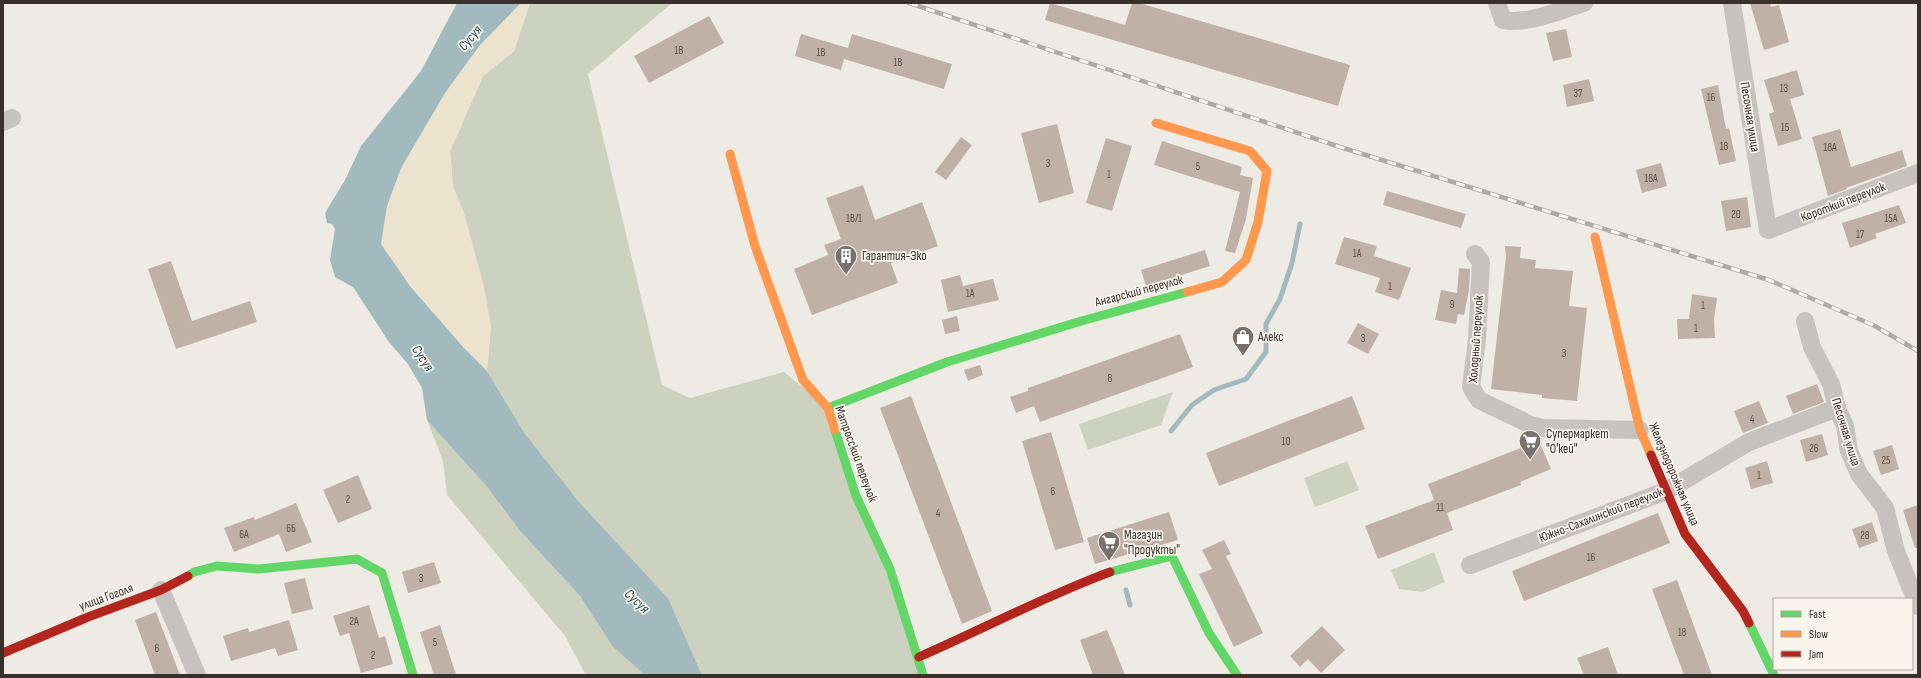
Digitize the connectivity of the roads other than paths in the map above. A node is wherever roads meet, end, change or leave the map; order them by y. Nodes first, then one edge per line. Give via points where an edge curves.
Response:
1 (1584, 3) edge
2 (1732, 3) edge
3 (1500, 11) edge
4 (1156, 123) dead end
5 (730, 154) dead end
6 (1918, 173) edge
7 (1768, 230) joint
8 (1594, 238) dead end
9 (1475, 254) dead end
10 (1805, 321) dead end
11 (828, 408) junction
12 (1837, 408) junction
13 (1640, 430) junction
14 (1666, 491) junction
15 (1470, 565) dead end
16 (161, 590) junction
17 (1918, 606) edge
18 (3, 653) edge
19 (918, 657) junction
20 (1773, 671) edge
21 (197, 675) edge
22 (413, 675) edge
23 (923, 675) edge
24 (1237, 675) edge

1 - 3 street via 1526,20 1510,22
2 - 7 street, Песочная улица
4 - 11 street, Ангарский переулок via 1250,150 1267,171 1258,222 1246,260 1222,282 947,362
5 - 11 street, Матросский переулок via 755,246 803,380
6 - 7 street, Короткий переулок
8 - 13 street, Железнодорожная улица
9 - 13 street, Холодный переулок via 1481,262 1477,339 1471,387 1479,400 1530,425 1543,428
10 - 12 street, Песочная улица via 1812,347 1831,384
11 - 19 street, Матросский переулок via 856,496 890,569
12 - 14 street, Южно-Сахалинский переулок via 1749,442
12 - 17 street, Песочная улица via 1859,474 1885,508 1896,551
13 - 14 street, Железнодорожная улица
14 - 15 street, Южно-Сахалинский переулок
14 - 20 street, Железнодорожная улица via 1684,534 1743,611
16 - 18 street, улица Гоголя
16 - 21 street
16 - 22 street, улица Гоголя via 194,572 217,566 259,569 357,558 382,573
19 - 23 street, Матросский переулок
19 - 24 street via 1062,590 1113,571 1172,556 1209,633

